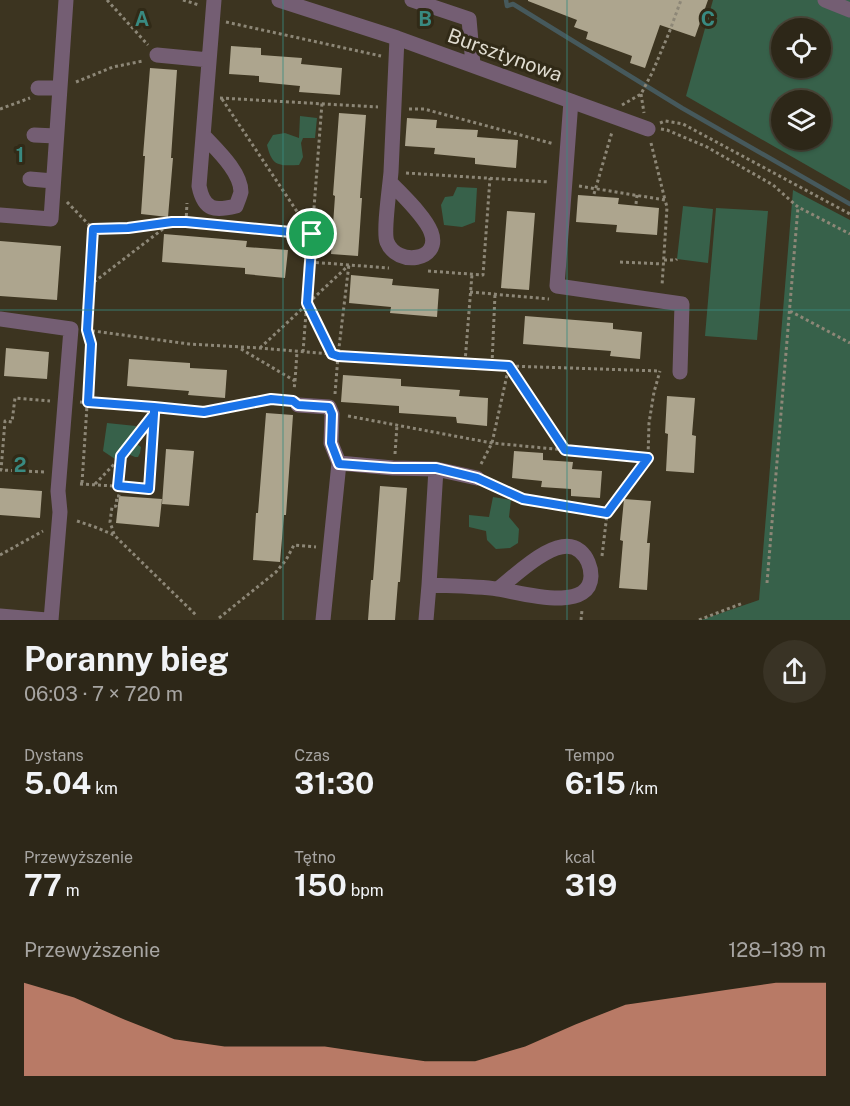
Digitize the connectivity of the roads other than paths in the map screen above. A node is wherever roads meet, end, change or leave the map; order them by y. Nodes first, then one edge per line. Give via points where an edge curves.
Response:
1 (66, 0) edge
2 (214, 0) edge
3 (279, 0) edge
4 (412, 0) edge
5 (825, 0) edge
6 (850, 10) edge
7 (397, 38) junction
8 (157, 55) road end
9 (209, 60) junction
10 (473, 65) junction
11 (59, 88) junction
12 (35, 93) road end
13 (571, 101) junction
14 (648, 129) road end
15 (33, 135) dead end
16 (56, 136) junction
17 (204, 136) dead end
18 (30, 179) dead end
19 (390, 182) junction
20 (53, 184) junction
21 (0, 215) edge
22 (0, 319) edge
23 (680, 372) road end
24 (296, 403) road end
25 (339, 464) junction
26 (436, 468) junction
27 (477, 478) road end
28 (429, 585) junction
29 (498, 589) junction
30 (0, 616) edge
31 (49, 620) edge
32 (323, 620) edge
33 (426, 620) edge

1 - 11 street
2 - 9 street
3 - 7 street, Bursztynowa
4 - 10 street via 469,19
5 - 6 street
7 - 10 street, Bursztynowa
7 - 19 street
8 - 9 street
9 - 17 street
10 - 13 street, Bursztynowa
11 - 12 street
11 - 16 street
13 - 14 street, Bursztynowa
13 - 23 street via 557,286 682,304
15 - 16 street
16 - 20 street
18 - 20 street
19 - 19 street via 387,242 403,257 425,255 432,247 426,222
20 - 21 street via 51,219
22 - 31 street via 71,329
24 - 25 street via 329,407 333,414 331,443
25 - 26 street
25 - 32 street
26 - 27 street
26 - 28 street
28 - 29 street
28 - 33 street
29 - 29 street via 537,597 577,595 590,585 590,567 581,552 562,546 542,555
30 - 31 street

